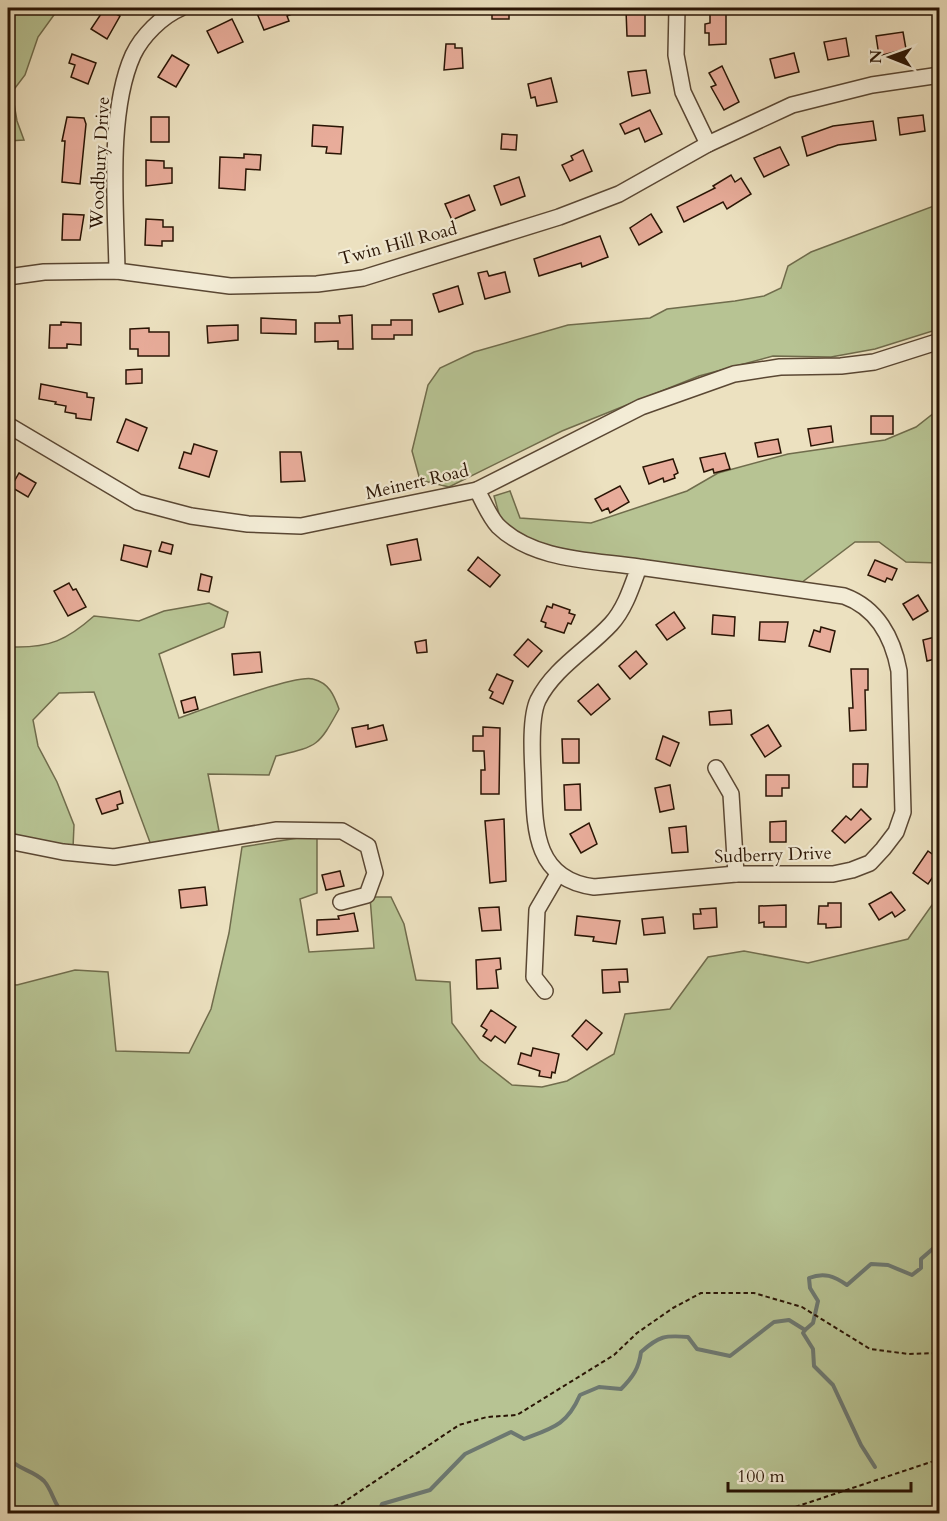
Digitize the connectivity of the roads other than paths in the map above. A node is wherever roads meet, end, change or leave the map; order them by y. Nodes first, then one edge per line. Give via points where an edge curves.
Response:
1 (181, 8) edge
2 (677, 8) edge
3 (939, 75) edge
4 (708, 144) junction
5 (117, 271) junction
6 (8, 277) edge
7 (939, 341) edge
8 (8, 425) edge
9 (477, 490) junction
10 (639, 567) junction
11 (716, 768) dead end
12 (8, 841) edge
13 (558, 874) junction
14 (736, 874) junction
15 (341, 902) dead end
16 (545, 991) dead end

1 - 5 street, Woodbury Drive via 167,14 134,54 124,83 115,194
2 - 4 street via 676,55 683,92
3 - 4 street via 863,87 792,105
4 - 5 street, Twin Hill Road via 619,194 559,217 363,278 317,284 230,286
5 - 6 street, Twin Hill Road via 44,272
7 - 9 street, Meinert Road via 874,362 734,374 641,407
8 - 9 street, Meinert Road via 138,502 190,516 301,526
9 - 10 street, Sudberry Drive via 497,524 521,544 570,558
10 - 13 street via 612,623 557,673 537,702 532,747 536,834
10 - 14 street, Sudberry Drive via 844,596 867,609 887,632 895,651 903,812 896,832 870,863 852,870 833,874
11 - 14 street via 731,794
12 - 15 street via 63,852 114,856 277,830 342,831 368,846 375,873 367,895
13 - 14 street, Sudberry Drive via 576,885 594,888
13 - 16 street via 537,910 534,977

